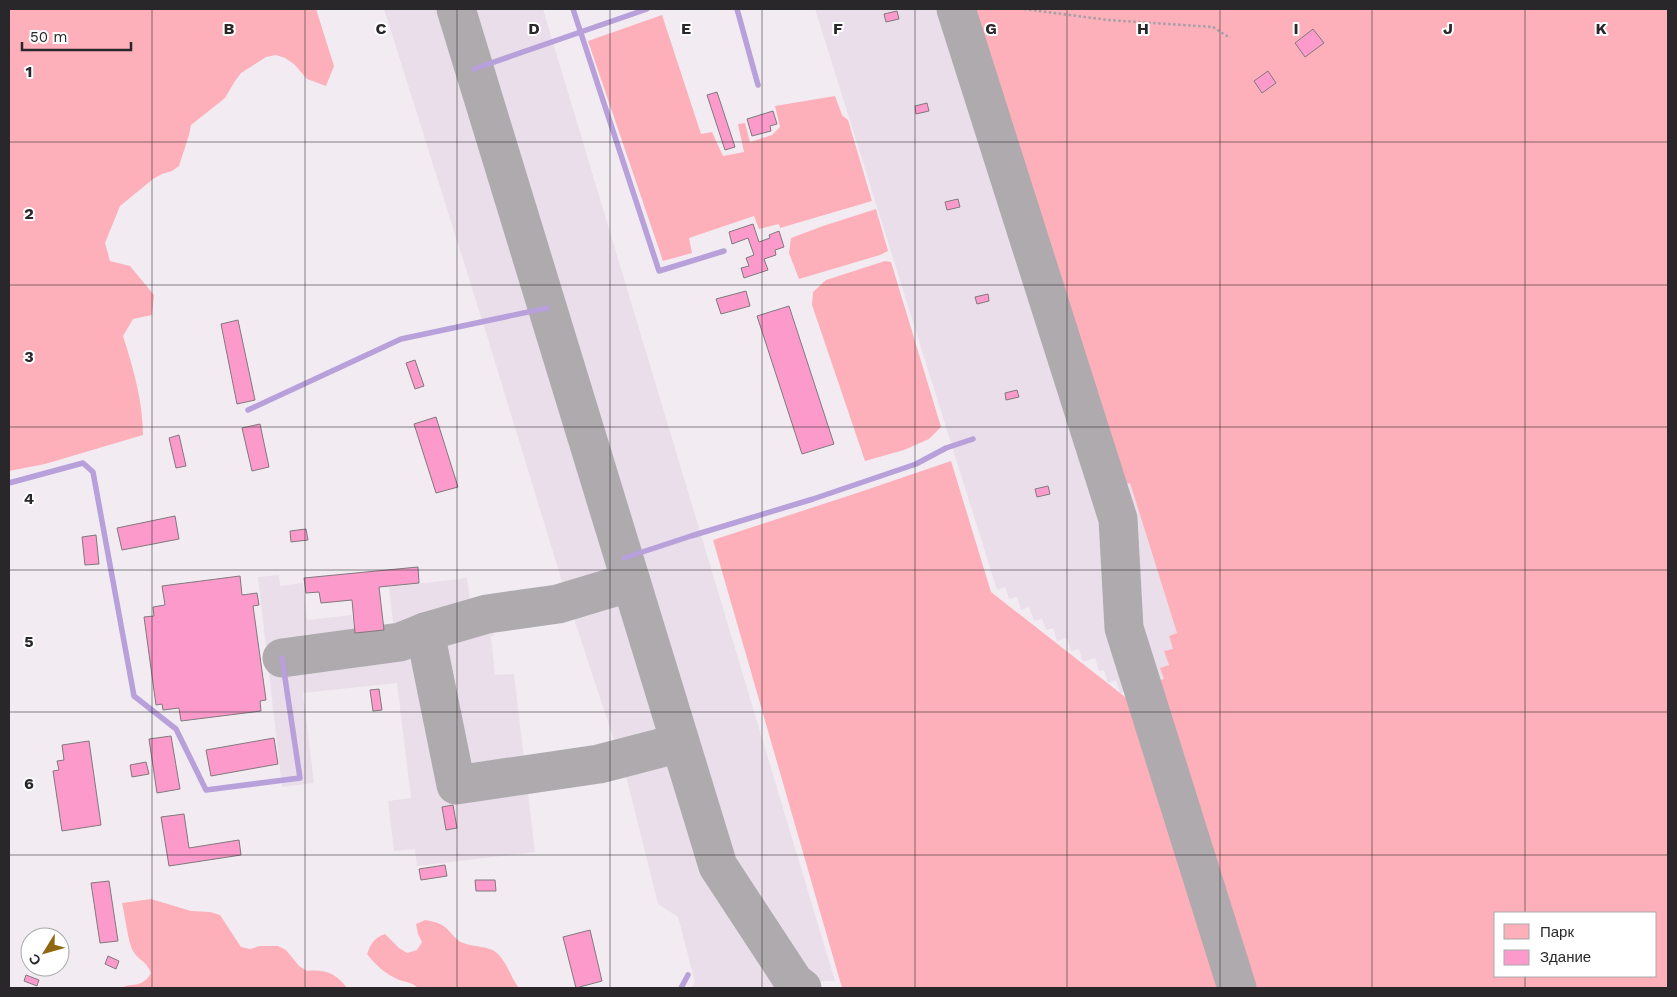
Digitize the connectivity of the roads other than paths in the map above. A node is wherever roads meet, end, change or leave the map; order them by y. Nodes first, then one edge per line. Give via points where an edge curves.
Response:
1 (573, 9) edge
2 (646, 9) edge
3 (736, 9) edge
4 (580, 32) junction
5 (474, 69) dead end
6 (758, 86) dead end
7 (724, 251) dead end
8 (547, 308) dead end
9 (248, 410) dead end
10 (973, 439) dead end
11 (9, 483) edge
12 (624, 558) dead end
13 (282, 658) dead end
14 (688, 975) dead end
15 (681, 988) edge

1 - 4 lane
2 - 4 lane
3 - 6 lane
4 - 5 lane
4 - 7 lane via 660,271
8 - 9 lane via 401,339
10 - 12 lane via 946,448 916,464
11 - 13 lane via 83,463 93,472 134,696 176,729 206,790 300,778
14 - 15 lane

